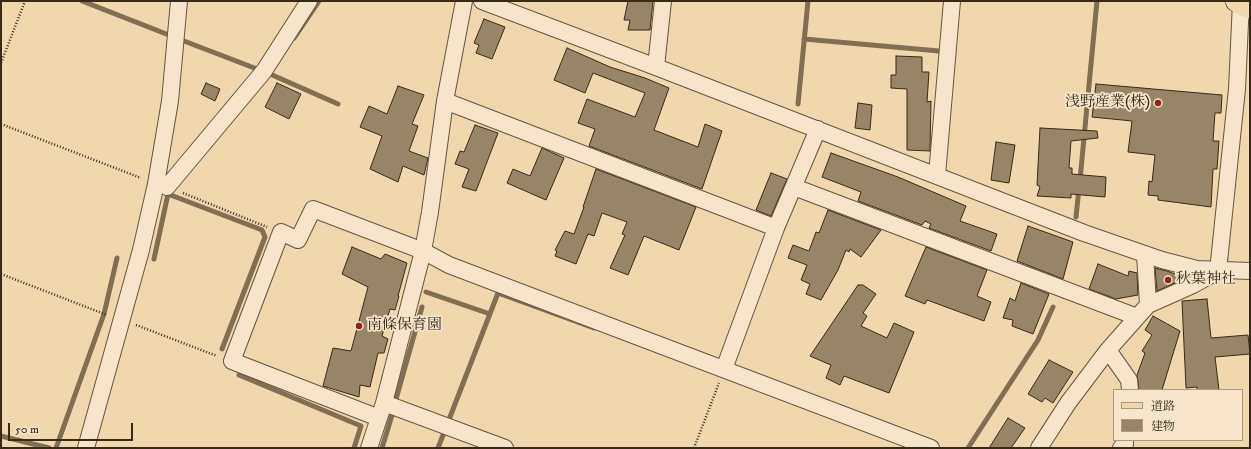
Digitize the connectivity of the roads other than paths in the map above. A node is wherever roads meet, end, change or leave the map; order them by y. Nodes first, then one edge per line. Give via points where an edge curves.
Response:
1 (179, 1) edge
2 (309, 1) edge
3 (464, 1) edge
4 (482, 1) edge
5 (662, 1) edge
6 (952, 1) edge
7 (1242, 3) edge
8 (656, 67) junction
9 (445, 101) junction
10 (818, 129) junction
11 (937, 175) junction
12 (167, 187) dead end
13 (794, 187) junction
14 (776, 228) junction
15 (423, 251) junction
16 (1145, 254) junction
17 (1218, 271) junction
18 (1250, 271) edge
19 (1148, 305) junction
20 (1137, 317) junction
21 (1108, 350) junction
22 (724, 369) junction
23 (1130, 389) edge
24 (384, 403) junction
25 (379, 418) junction
26 (86, 448) edge
27 (369, 448) edge
28 (505, 448) edge
29 (931, 448) edge
30 (1039, 448) edge

1 - 26 street via 170,101 156,184 141,250
2 - 12 street via 264,71
3 - 9 street
4 - 8 street
5 - 8 street
6 - 11 street
7 - 17 street via 1237,89
8 - 10 street
9 - 14 street
9 - 15 street
10 - 11 street
10 - 13 street
11 - 16 street via 1084,233
13 - 14 street
13 - 20 street
14 - 22 street
15 - 22 street via 449,265
15 - 24 street
15 - 25 street via 313,209 298,240 281,232 232,362
16 - 17 street via 1197,269
16 - 19 street
17 - 18 street
17 - 19 street
19 - 20 street
20 - 21 street
21 - 23 street via 1129,380
21 - 30 street via 1068,403
22 - 29 street
24 - 25 street
24 - 28 street
25 - 27 street

